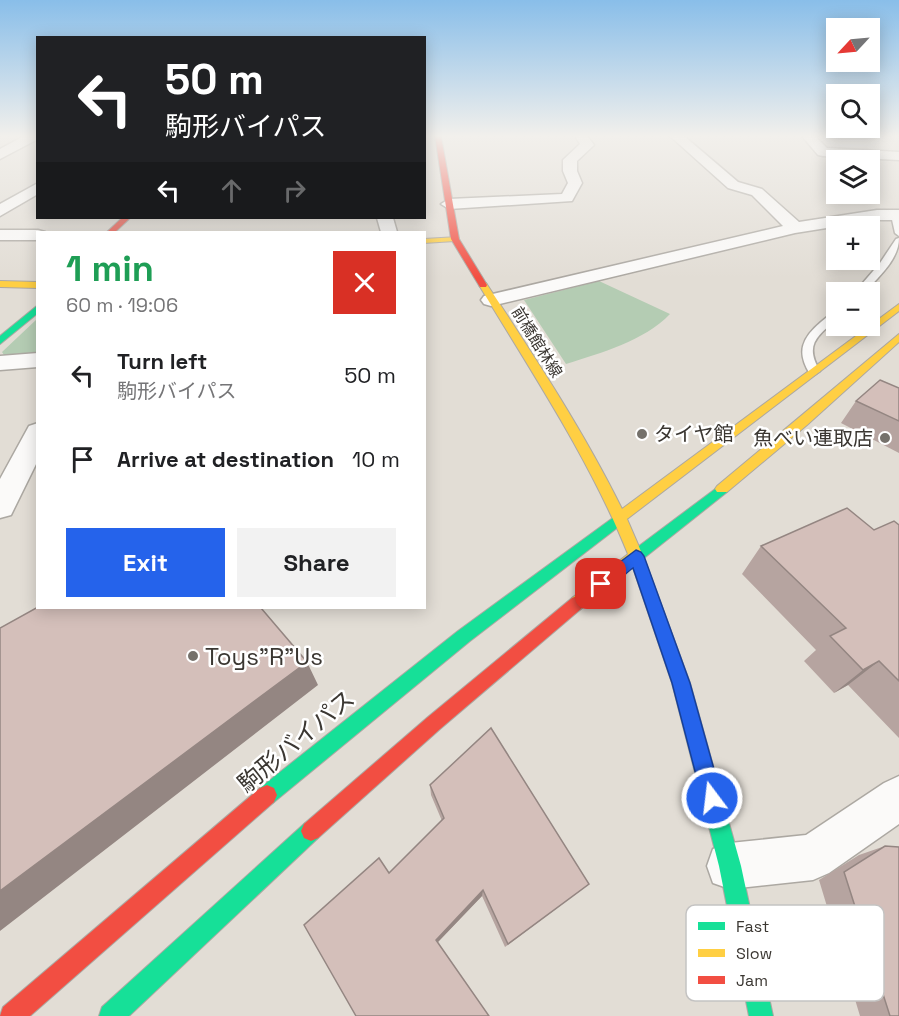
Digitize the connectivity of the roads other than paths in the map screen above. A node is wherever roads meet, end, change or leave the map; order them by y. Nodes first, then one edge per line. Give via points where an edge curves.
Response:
1 (446, 183) edge
2 (575, 183) edge
3 (731, 183) edge
4 (36, 188) edge
5 (449, 204) junction
6 (0, 211) edge
7 (897, 215) edge
8 (125, 219) edge
9 (795, 228) junction
10 (112, 231) edge
11 (899, 233) edge
12 (0, 235) edge
13 (36, 235) edge
14 (454, 239) junction
15 (426, 241) edge
16 (899, 241) edge
17 (869, 282) edge
18 (0, 284) edge
19 (36, 285) edge
20 (491, 300) junction
21 (899, 307) edge
22 (36, 310) edge
23 (826, 323) edge
24 (899, 336) edge
25 (0, 341) edge
26 (36, 360) edge
27 (0, 363) edge
28 (814, 371) junction
29 (36, 436) edge
30 (0, 507) edge
31 (621, 518) junction
32 (636, 556) junction
33 (899, 798) edge
34 (730, 866) junction
35 (738, 905) edge
36 (758, 1001) edge
37 (12, 1016) edge
38 (111, 1016) edge
39 (761, 1016) edge

1 - 5 main road, 前橋館林線
2 - 5 street via 567,198 555,201
3 - 9 street via 757,192
4 - 6 street
5 - 14 main road, 前橋館林線
7 - 9 street
7 - 11 lane
8 - 10 main road
9 - 20 street
12 - 13 street
14 - 15 main road
14 - 20 main road, 前橋館林線
16 - 17 lane
18 - 19 main road
20 - 31 main road, 前橋館林線 via 598,473
21 - 28 main road, 駒形バイパス
22 - 25 main road
23 - 28 lane via 813,334 805,352
24 - 32 main road via 860,373
26 - 27 street
28 - 31 main road, 駒形バイパス
29 - 30 street
31 - 32 main road, 前橋館林線
31 - 37 main road, 駒形バイパス via 312,755
32 - 34 main road, 前橋館林線 via 681,683
32 - 38 main road via 466,695
33 - 34 street via 813,857
34 - 35 main road, 前橋館林線
36 - 39 main road, 前橋館林線

